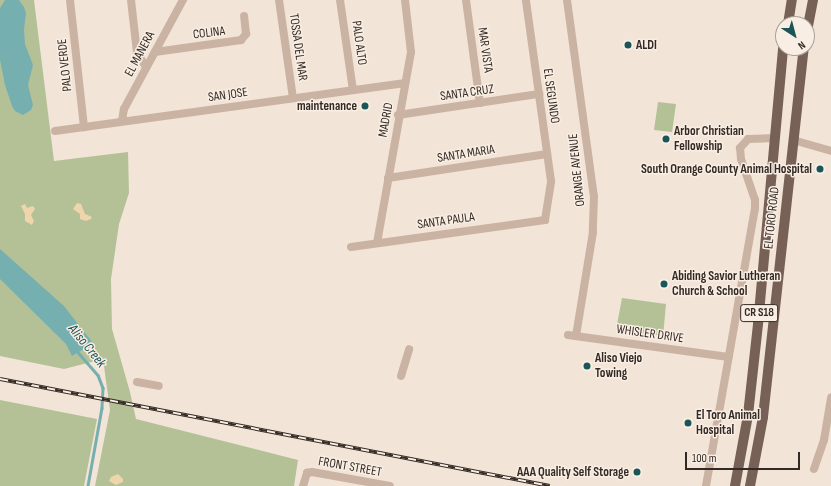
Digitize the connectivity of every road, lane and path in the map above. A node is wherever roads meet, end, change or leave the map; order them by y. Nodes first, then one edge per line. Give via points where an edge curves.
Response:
1 (70, 0) edge
2 (131, 0) edge
3 (182, 0) edge
4 (279, 0) edge
5 (340, 0) edge
6 (405, 0) edge
7 (466, 0) edge
8 (526, 0) edge
9 (566, 0) edge
10 (792, 0) edge
11 (813, 0) edge
12 (244, 16) dead end
13 (789, 16) edge
14 (810, 16) edge
15 (155, 52) junction
16 (783, 56) edge
17 (803, 56) edge
18 (146, 67) junction
19 (404, 83) junction
20 (353, 90) junction
21 (539, 94) junction
22 (293, 98) junction
23 (480, 103) junction
24 (398, 115) junction
25 (122, 121) junction
26 (84, 127) junction
27 (55, 130) dead end
28 (775, 138) junction
29 (793, 140) junction
30 (831, 151) edge
31 (547, 154) junction
32 (388, 178) junction
33 (545, 220) joint
34 (377, 243) junction
35 (351, 247) dead end
36 (572, 336) joint
37 (409, 349) dead end
38 (729, 357) junction
39 (401, 376) dead end
40 (137, 382) dead end
41 (159, 386) dead end
42 (831, 398) edge
43 (814, 469) dead end
44 (303, 486) edge
45 (390, 486) edge
46 (706, 486) edge
47 (735, 486) edge
48 (750, 486) edge

1 - 26 street, PALO VERDE
2 - 18 street via 137,53
3 - 15 street, EL MANERA
4 - 22 street, TOSSA DEL MAR
5 - 20 street, PALO ALTO
6 - 19 street, MADRID via 411,52
7 - 23 street, MAR VISTA
8 - 21 street, EL SEGUNDO
9 - 36 street, ORANGE AVENUE via 594,196 593,232
10 - 13 main road
11 - 14 main road
12 - 15 street, COLINA via 246,34 241,40
15 - 18 street, EL MANERA
16 - 28 main road, EL TORO ROAD / CR S18
17 - 29 main road, EL TORO ROAD / CR S18
18 - 25 street, EL MANERA via 124,109
19 - 20 street, SAN JOSE
19 - 24 street, MADRID
20 - 22 street, SAN JOSE
21 - 23 street, SANTA CRUZ
21 - 31 street, EL SEGUNDO
22 - 25 street, SAN JOSE
23 - 24 street, SANTA CRUZ
24 - 32 street, MADRID
25 - 26 street, SAN JOSE
26 - 27 street, SAN JOSE
28 - 29 main road
28 - 38 street via 748,139 740,148 755,200 755,209
28 - 47 main road, EL TORO ROAD / CR S18 via 748,415
29 - 30 street
29 - 48 main road, EL TORO ROAD / CR S18 via 763,417
31 - 32 street, SANTA MARIA
31 - 33 street, EL SEGUNDO via 551,181
32 - 34 street, MADRID
33 - 34 street, SANTA PAULA
34 - 35 street, SANTA PAULA
36 - 38 street, WHISLER DRIVE
37 - 39 street
38 - 46 street
40 - 41 street
42 - 43 street via 824,440
44 - 45 street, FRONT STREET via 307,473 318,472

